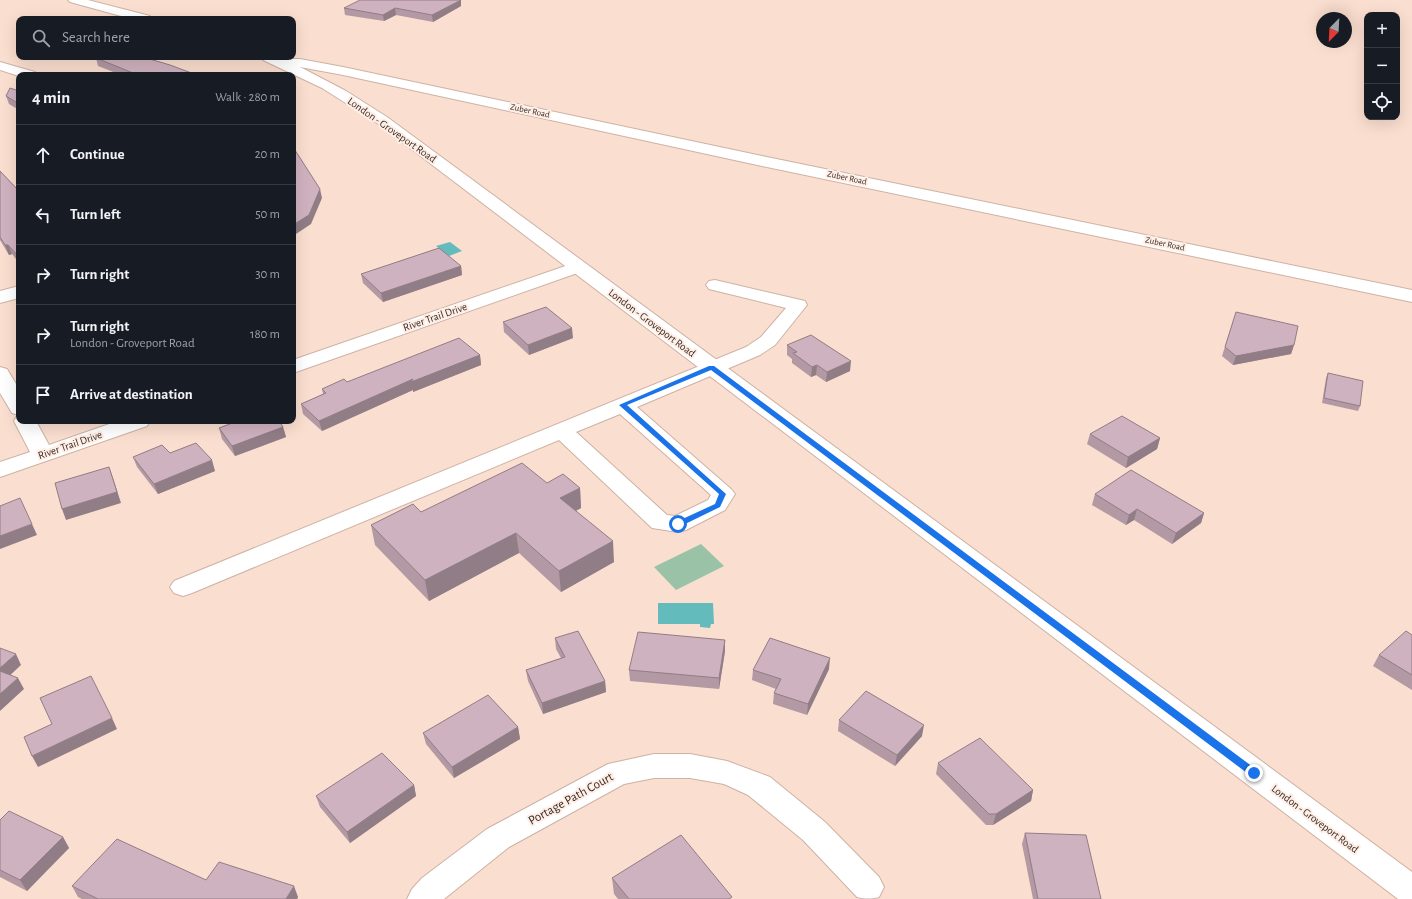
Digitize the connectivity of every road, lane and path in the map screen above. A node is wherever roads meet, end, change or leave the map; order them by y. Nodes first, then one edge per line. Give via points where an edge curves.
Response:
1 (74, 0) edge
2 (135, 16) edge
3 (276, 60) edge
4 (283, 63) junction
5 (0, 66) edge
6 (20, 72) edge
7 (577, 267) junction
8 (715, 285) dead end
9 (16, 293) edge
10 (1412, 296) edge
11 (0, 298) edge
12 (296, 366) edge
13 (712, 368) junction
14 (0, 373) edge
15 (16, 404) edge
16 (622, 405) junction
17 (27, 424) edge
18 (131, 424) edge
19 (561, 430) junction
20 (43, 455) junction
21 (0, 470) edge
22 (183, 587) dead end
23 (868, 887) dead end
24 (1412, 891) edge
25 (423, 899) edge

1 - 2 street
3 - 4 street, London - Groveport Road
4 - 7 street, London - Groveport Road via 356,102 382,120
4 - 10 street, Zuber Road via 300,63 343,71
5 - 6 street
7 - 12 street, River Trail Drive
7 - 13 street, London - Groveport Road
8 - 13 street via 798,305 768,341
9 - 11 street
13 - 16 street
13 - 24 street, London - Groveport Road
14 - 15 street
16 - 19 street
16 - 19 street via 723,494 717,505 678,524 660,522
17 - 20 street
18 - 20 street, River Trail Drive
19 - 22 street
20 - 21 street, River Trail Drive
23 - 25 street, Portage Path Court via 814,832 759,786 727,773 690,766 654,766 618,773 498,838 433,888

